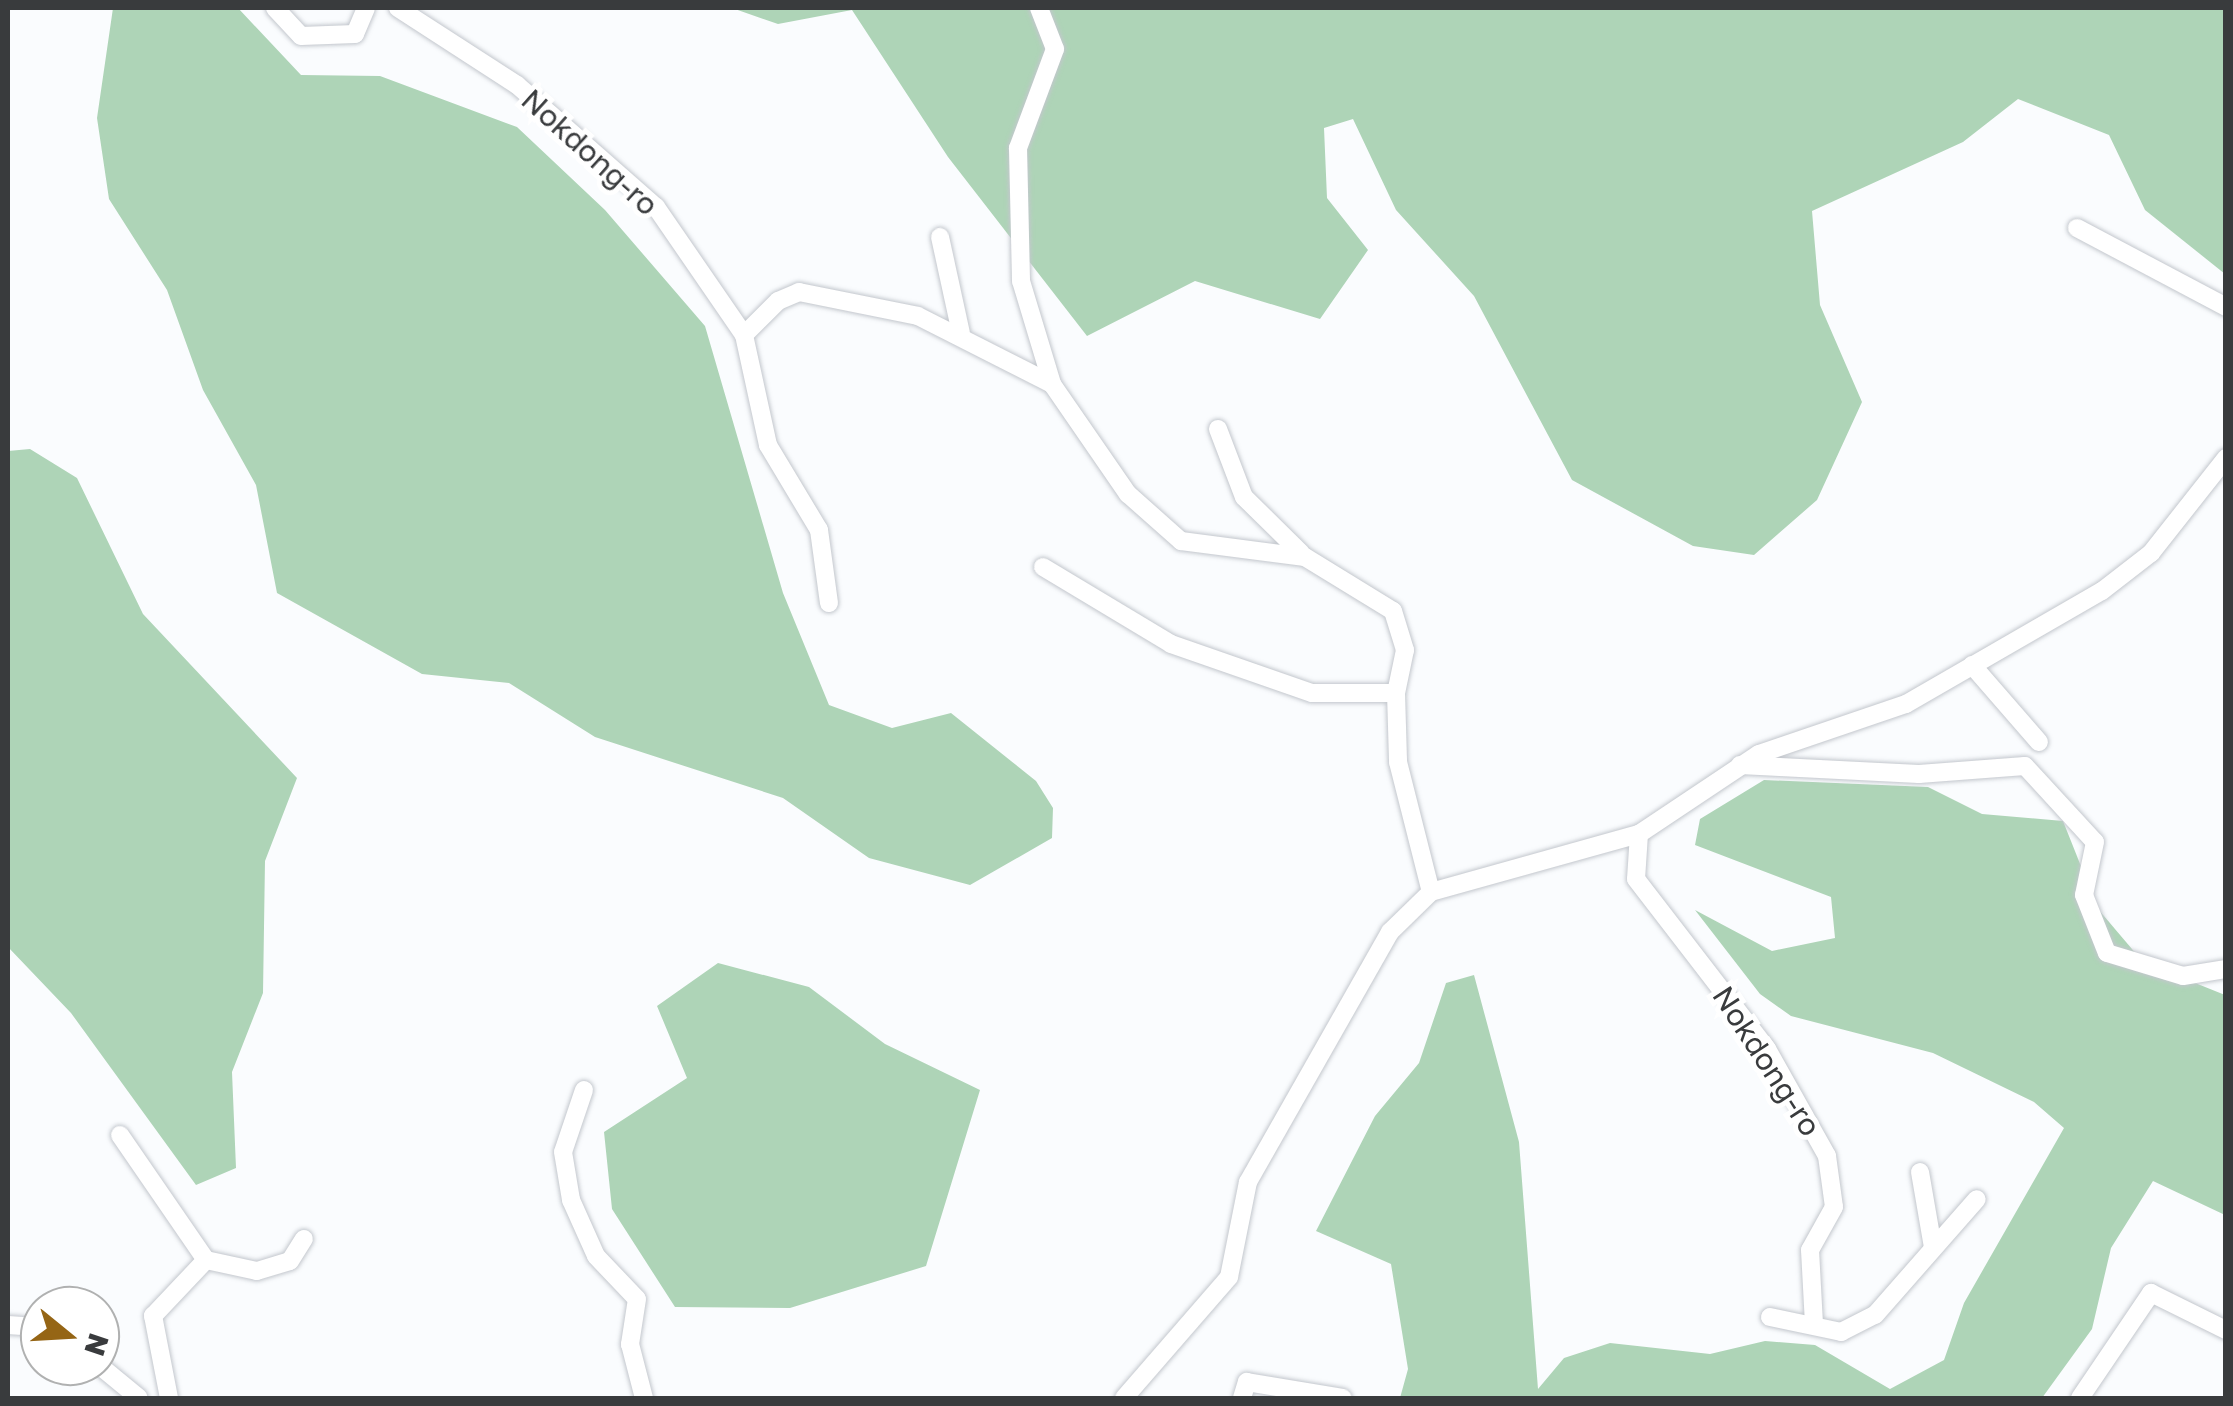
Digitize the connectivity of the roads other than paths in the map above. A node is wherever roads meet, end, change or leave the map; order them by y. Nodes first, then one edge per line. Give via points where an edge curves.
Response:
1 (275, 8) edge
2 (366, 8) edge
3 (398, 8) edge
4 (1039, 8) edge
5 (2077, 228) dead end
6 (940, 237) dead end
7 (2226, 307) edge
8 (961, 334) junction
9 (744, 336) junction
10 (1052, 384) junction
11 (1218, 429) dead end
12 (2226, 458) edge
13 (1305, 556) junction
14 (1043, 566) dead end
15 (830, 603) dead end
16 (1972, 665) junction
17 (1396, 693) junction
18 (2039, 742) dead end
19 (1740, 765) junction
20 (1639, 834) junction
21 (1430, 892) junction
22 (2226, 969) edge
23 (584, 1090) dead end
24 (120, 1135) dead end
25 (1920, 1172) dead end
26 (1977, 1199) dead end
27 (304, 1239) dead end
28 (1934, 1247) junction
29 (206, 1260) junction
30 (1770, 1317) dead end
31 (1814, 1325) junction
32 (2226, 1330) edge
33 (169, 1398) edge
34 (644, 1398) edge
35 (1124, 1398) edge
36 (1242, 1398) edge
37 (1343, 1398) edge
38 (2080, 1398) edge

1 - 2 street via 301,36 355,34
3 - 9 street, Nokdong-ro via 517,86 656,207
4 - 10 street via 1055,48 1018,148 1021,281
5 - 7 street
6 - 8 street
8 - 9 street via 799,292
8 - 10 street
9 - 15 street, Nokdong-ro via 768,445 819,530
10 - 13 street via 1128,494 1181,541
11 - 13 street via 1244,497
12 - 16 street via 2150,553
13 - 17 street via 1393,611 1405,650
14 - 17 street via 1171,644 1312,693
16 - 18 street
16 - 19 street via 1906,704
17 - 21 street via 1398,762
19 - 20 street
19 - 22 street via 1918,774 2024,766 2095,842 2084,896 2107,953 2183,976
20 - 21 street
20 - 31 street, Nokdong-ro via 1636,879 1767,1049 1828,1156 1834,1208 1810,1250
21 - 35 street via 1390,932 1248,1182 1229,1277
23 - 34 street via 563,1152 571,1200 596,1256 637,1299 630,1344
24 - 29 street
25 - 28 street
26 - 28 street
27 - 29 street via 290,1262 257,1272
28 - 31 street via 1875,1315 1842,1332
29 - 33 street via 153,1316
30 - 31 street
32 - 38 street via 2151,1292
36 - 37 street via 1247,1382

